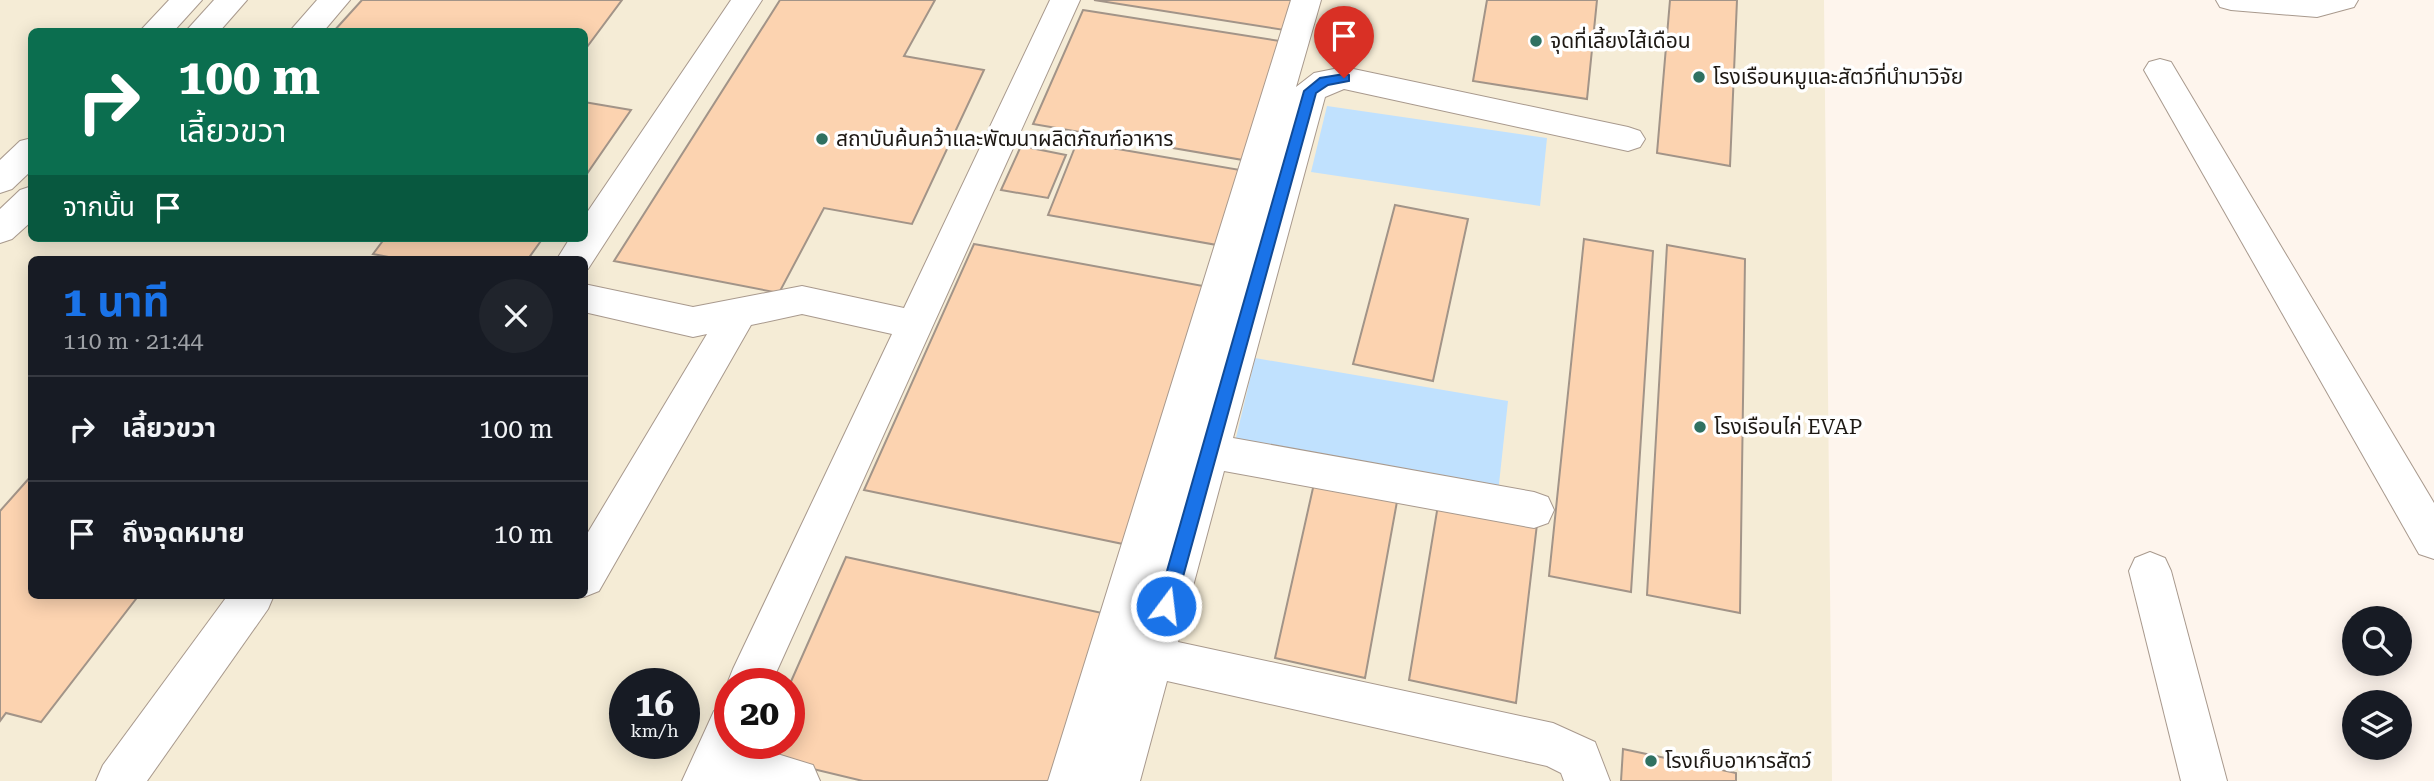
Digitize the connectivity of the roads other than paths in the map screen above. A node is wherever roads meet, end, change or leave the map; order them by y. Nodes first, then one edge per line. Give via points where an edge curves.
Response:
1 (187, 0) edge
2 (232, 0) edge
3 (335, 0) edge
4 (747, 0) edge
5 (1065, 0) edge
6 (1306, 0) edge
7 (2231, 0) edge
8 (2343, 0) edge
9 (158, 28) edge
10 (204, 28) edge
11 (308, 28) edge
12 (2160, 70) dead end
13 (1628, 139) dead end
14 (28, 154) edge
15 (0, 180) edge
16 (28, 203) edge
17 (0, 230) edge
18 (588, 239) edge
19 (588, 299) edge
20 (738, 314) junction
21 (916, 324) junction
22 (1209, 451) junction
23 (1534, 510) dead end
24 (2434, 541) edge
25 (588, 571) edge
26 (2150, 572) dead end
27 (250, 599) edge
28 (1152, 657) junction
29 (756, 668) edge
30 (728, 759) edge
31 (119, 781) edge
32 (797, 781) edge
33 (1071, 781) edge
34 (1117, 781) edge
35 (1587, 781) edge
36 (2204, 781) edge

1 - 9 street
2 - 10 street
3 - 11 street
4 - 18 street
5 - 21 street
6 - 33 street
7 - 8 street via 2317,6
12 - 24 street
13 - 22 street via 1344,78 1325,81 1310,91
14 - 15 street
16 - 17 street
19 - 20 street via 693,322
20 - 21 street via 802,300
20 - 25 street
21 - 29 street
22 - 23 street
22 - 28 street
26 - 36 street
27 - 31 street
28 - 34 street
28 - 35 street via 1553,745 1579,758
30 - 32 street

